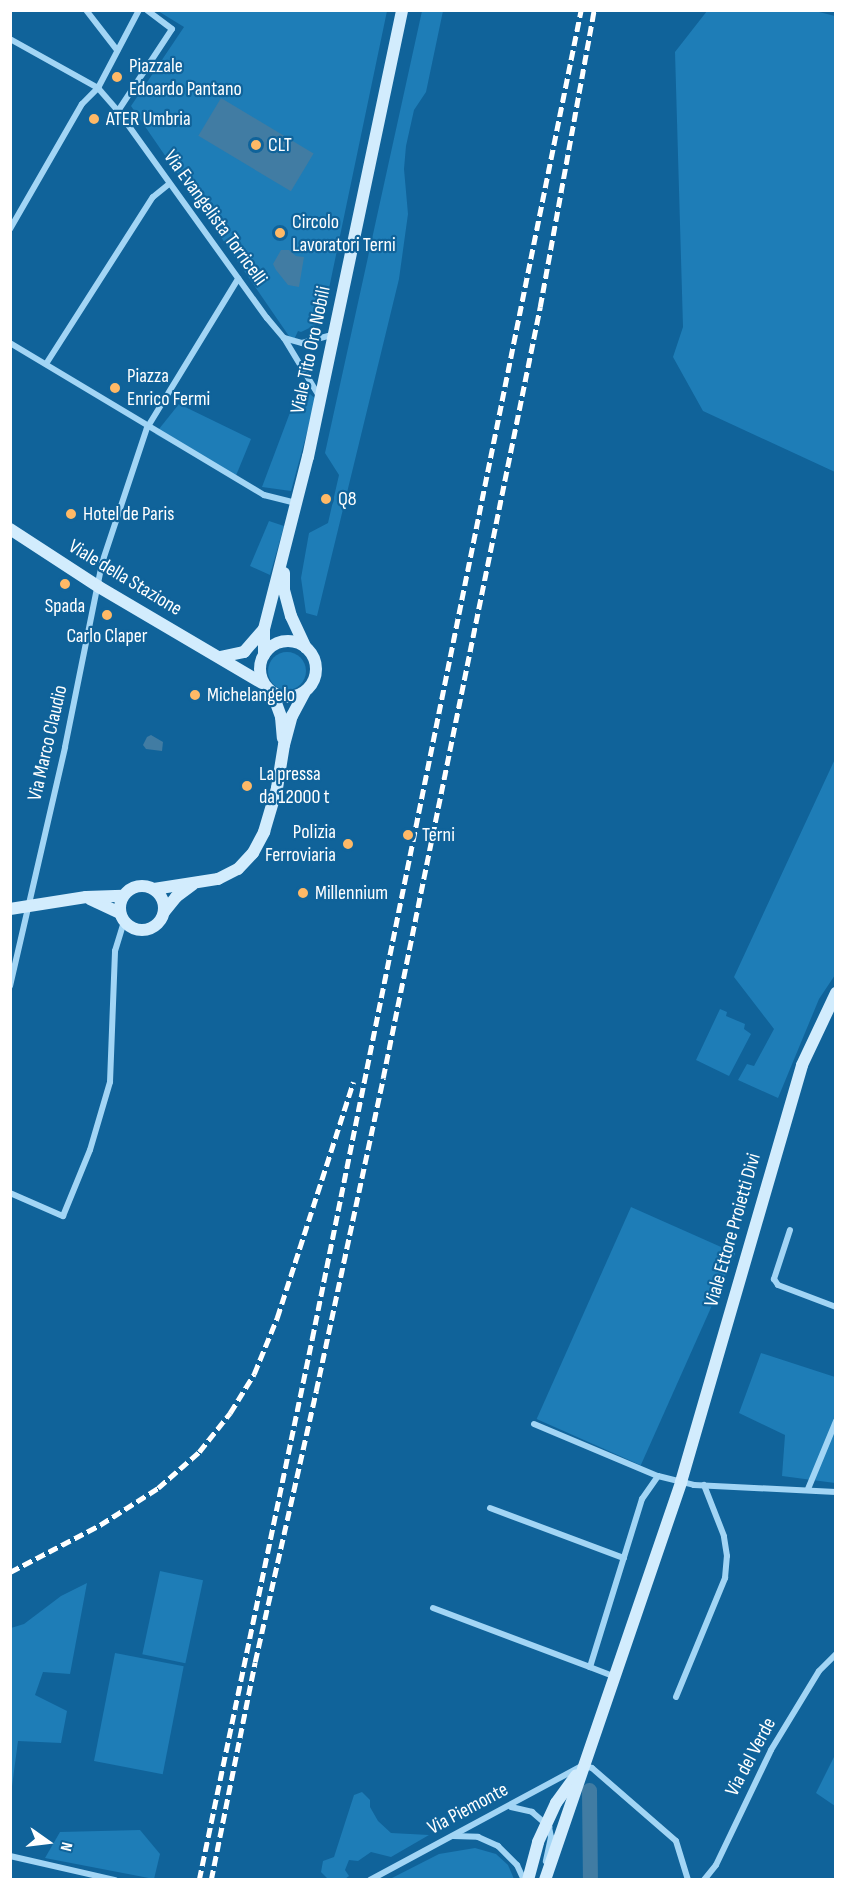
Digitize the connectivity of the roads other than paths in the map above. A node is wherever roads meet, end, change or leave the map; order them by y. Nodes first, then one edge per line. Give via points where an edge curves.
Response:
1 (87, 10) edge
2 (139, 10) edge
3 (147, 10) edge
4 (402, 10) edge
5 (10, 39) edge
6 (117, 50) junction
7 (98, 88) junction
8 (118, 111) junction
9 (169, 184) junction
10 (10, 211) edge
11 (18, 216) junction
12 (10, 229) edge
13 (238, 279) junction
14 (335, 334) junction
15 (284, 338) junction
16 (10, 343) edge
17 (46, 364) junction
18 (321, 399) junction
19 (147, 428) junction
20 (297, 503) junction
21 (10, 529) edge
22 (285, 556) junction
23 (99, 587) junction
24 (264, 629) junction
25 (306, 648) junction
26 (264, 655) junction
27 (220, 657) junction
28 (268, 688) junction
29 (305, 692) junction
30 (284, 745) junction
31 (197, 882) junction
32 (154, 890) junction
33 (123, 896) junction
34 (86, 897) junction
35 (28, 906) junction
36 (10, 909) edge
37 (164, 912) junction
38 (122, 917) junction
39 (10, 986) edge
40 (836, 993) edge
41 (10, 1193) edge
42 (790, 1230) dead end
43 (836, 1307) edge
44 (836, 1421) edge
45 (534, 1424) dead end
46 (658, 1476) junction
47 (681, 1482) junction
48 (705, 1485) junction
49 (808, 1490) junction
50 (836, 1492) edge
51 (490, 1508) dead end
52 (624, 1558) junction
53 (433, 1608) dead end
54 (834, 1657) edge
55 (590, 1667) junction
56 (613, 1676) junction
57 (676, 1697) dead end
58 (582, 1766) junction
59 (502, 1809) junction
60 (546, 1825) junction
61 (452, 1836) junction
62 (10, 1856) edge
63 (115, 1880) edge
64 (370, 1880) edge
65 (526, 1880) edge
66 (544, 1880) edge
67 (688, 1880) edge
68 (704, 1880) edge

1 - 6 street
2 - 6 street
3 - 8 street via 172,29
4 - 14 street, Viale Tito Oro Nobili
5 - 7 street, Via Evangelista Torricelli
6 - 7 street
7 - 8 street, Via Evangelista Torricelli
7 - 11 street via 82,104
8 - 9 street, Via Evangelista Torricelli
9 - 13 street, Via Evangelista Torricelli
9 - 17 street via 153,197
10 - 11 street
11 - 12 street
13 - 15 street, Via Evangelista Torricelli
13 - 19 street
14 - 15 street via 302,342
14 - 18 street, Viale Tito Oro Nobili
15 - 18 street, Via Evangelista Torricelli
16 - 17 street
17 - 19 street
18 - 20 street, Viale Tito Oro Nobili
19 - 20 street via 264,495
19 - 23 street, Via Marco Claudio via 102,563
20 - 22 street, Viale Tito Oro Nobili
21 - 23 street, Viale della Stazione
22 - 24 street, Viale Tito Oro Nobili
22 - 25 street, Viale Tito Oro Nobili via 284,590
23 - 27 street, Viale della Stazione
23 - 35 street, Via Marco Claudio
24 - 26 street, Viale Tito Oro Nobili
24 - 27 street via 244,652
25 - 26 street via 298,643 279,643
25 - 29 street via 316,670
26 - 28 street via 260,669
27 - 28 street, Viale della Stazione
28 - 29 street via 288,698
28 - 30 street via 281,717
29 - 30 street via 292,716
30 - 31 street via 277,788 264,832 253,853 238,869 218,879
31 - 32 street
31 - 37 street via 176,897
32 - 33 street via 134,887
32 - 37 street via 160,895
33 - 34 street
33 - 38 street
34 - 35 street
34 - 38 street
35 - 36 street
35 - 39 street, Via Marco Claudio
37 - 38 street via 159,923 149,929 133,928
38 - 41 street via 115,951 110,1082 90,1150 63,1216
40 - 47 street, Viale Ettore Proietti Divi via 802,1065
42 - 43 street via 774,1279 778,1285
44 - 49 street
45 - 46 street
46 - 47 street
46 - 52 street via 642,1499
47 - 48 street
47 - 56 street, Viale Ettore Proietti Divi
48 - 49 street
48 - 57 street via 724,1536 725,1578
49 - 50 street
51 - 52 street
52 - 55 street
53 - 55 street
54 - 68 street, Via del Verde via 819,1671 771,1750 716,1865
55 - 56 street
56 - 58 street, Viale Ettore Proietti Divi
58 - 59 street, Via Piemonte
58 - 60 street
58 - 66 street, Viale Ettore Proietti Divi
58 - 67 street via 592,1768 676,1841
59 - 60 street via 516,1806 532,1812
59 - 61 street, Via Piemonte
60 - 65 street
60 - 66 street via 551,1837
61 - 64 street, Via Piemonte
61 - 65 street via 478,1836 498,1846
62 - 63 street

